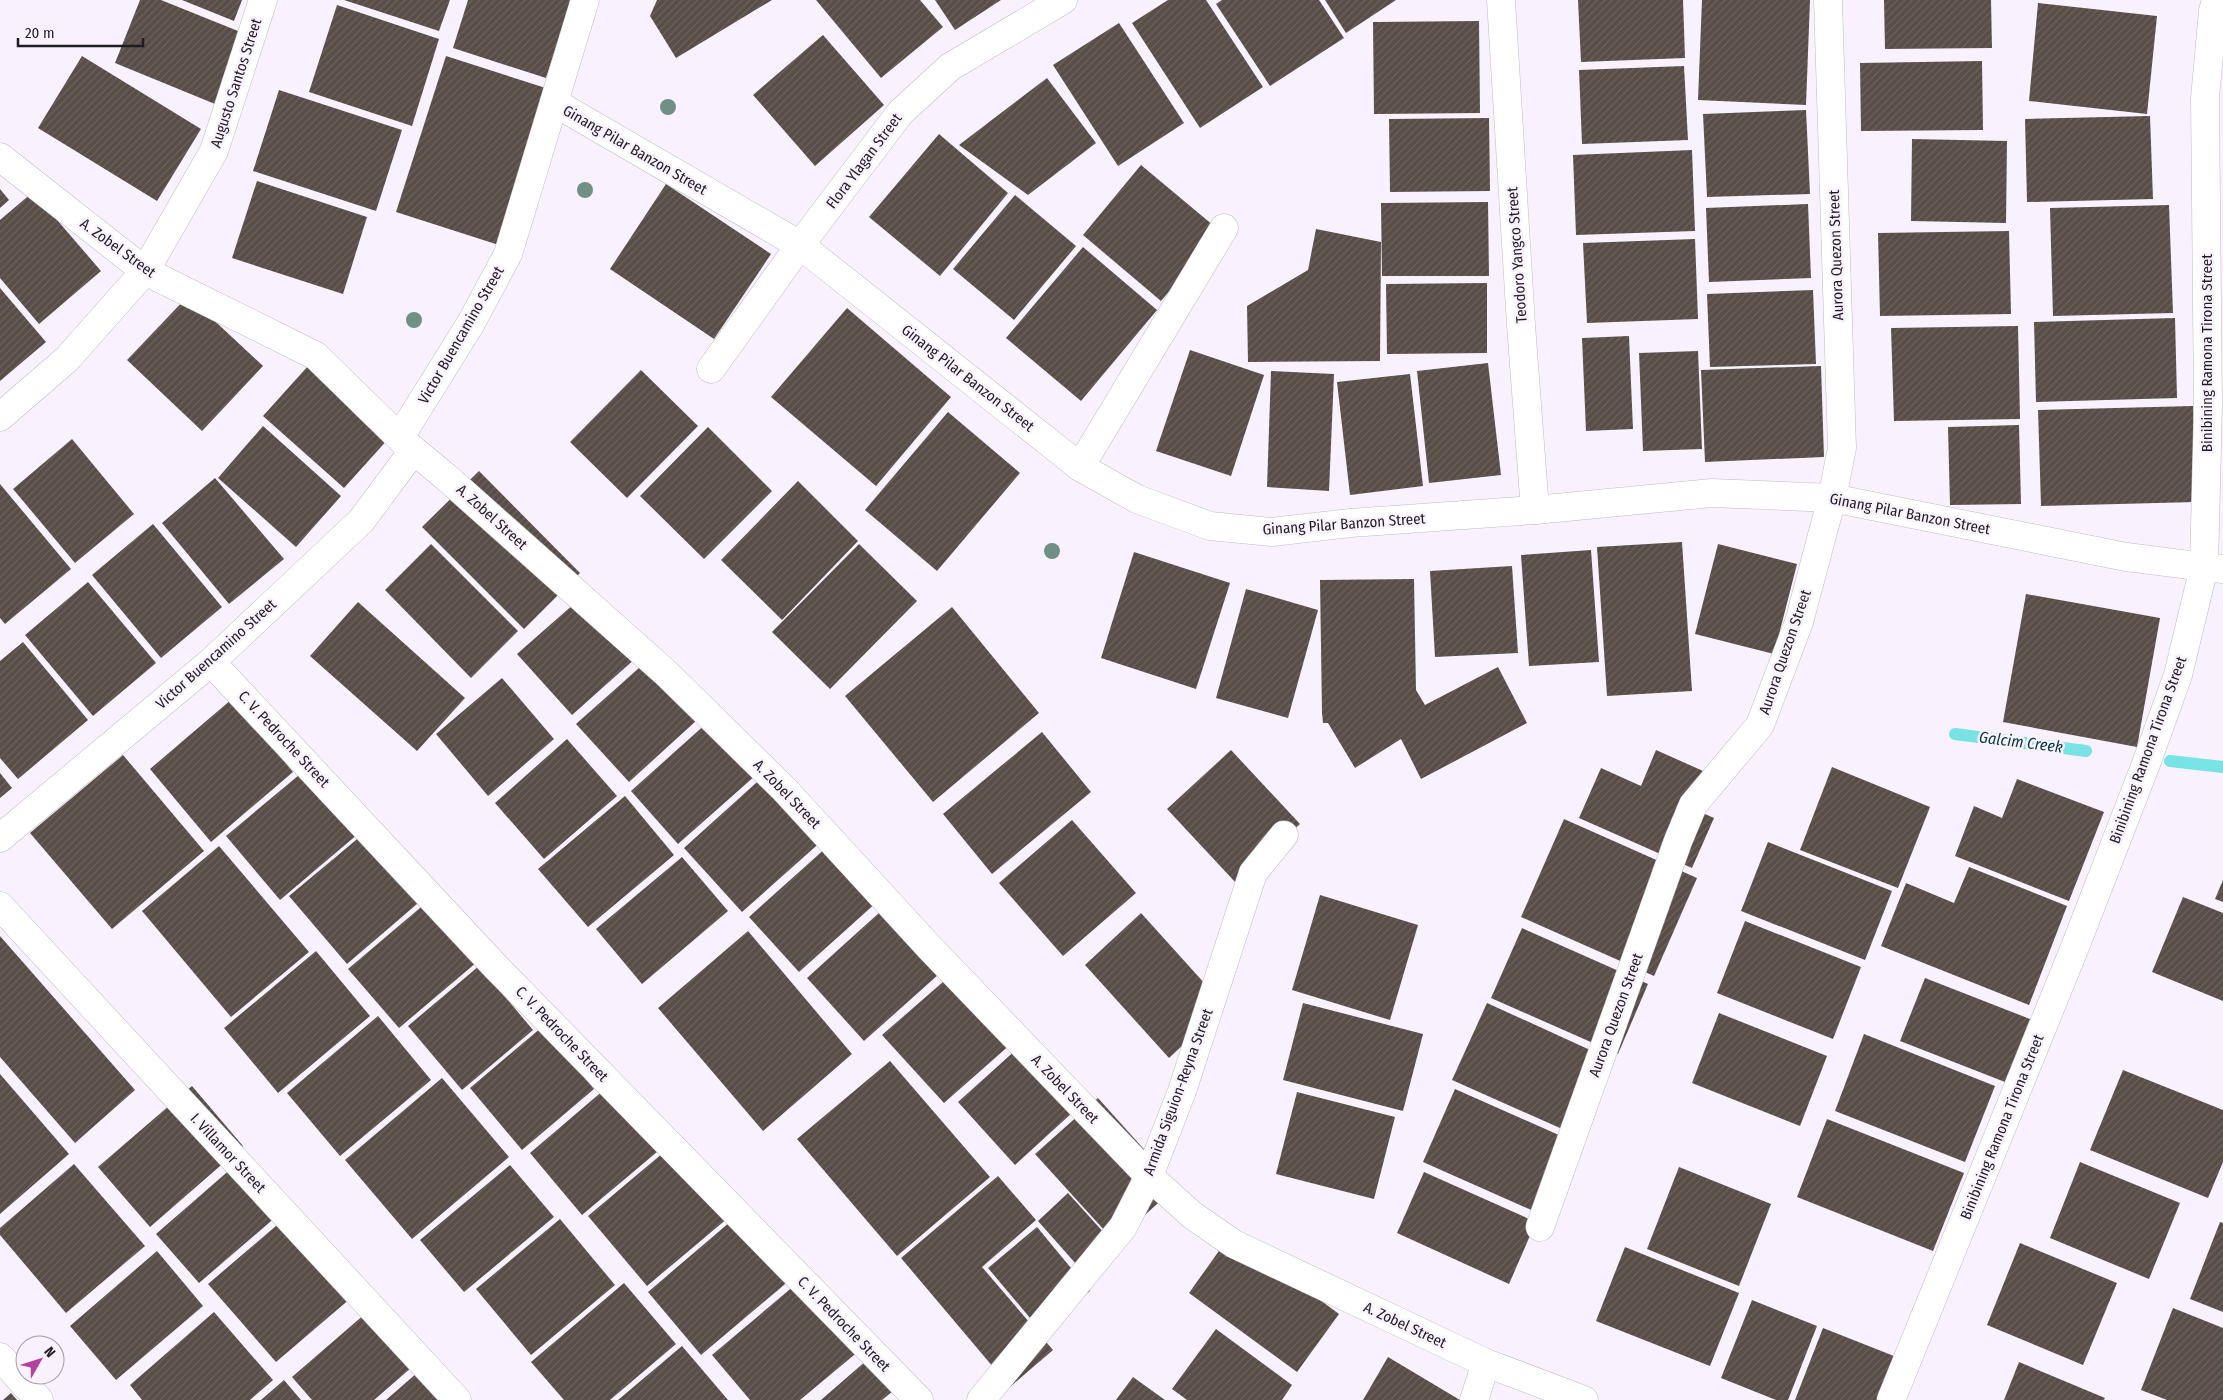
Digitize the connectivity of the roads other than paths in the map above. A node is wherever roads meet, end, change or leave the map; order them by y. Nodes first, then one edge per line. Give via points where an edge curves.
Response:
1 (263, 0) edge
2 (585, 0) edge
3 (1063, 0) edge
4 (1501, 0) edge
5 (1828, 0) edge
6 (2216, 0) edge
7 (555, 103) junction
8 (0, 157) edge
9 (1224, 228) dead end
10 (800, 245) junction
11 (146, 271) junction
12 (711, 370) dead end
13 (0, 417) edge
14 (407, 444) junction
15 (1080, 467) junction
16 (1832, 498) junction
17 (1535, 510) junction
18 (2213, 568) edge
19 (211, 662) junction
20 (1284, 835) dead end
21 (0, 838) edge
22 (0, 906) edge
23 (1148, 1176) junction
24 (1540, 1227) dead end
25 (0, 1357) edge
26 (1486, 1363) junction
27 (39, 1400) edge
28 (457, 1400) edge
29 (919, 1400) edge
30 (982, 1400) edge
31 (1474, 1400) edge
32 (1584, 1400) edge
33 (1891, 1400) edge

1 - 11 street, Augusto Santos Street via 214,151
2 - 7 street, Victor Buencamino Street
3 - 10 street, Flora Ylagan Street via 950,67 900,113
4 - 17 street, Teodoro Yangco Street
5 - 16 street, Aurora Quezon Street via 1842,448
6 - 18 street, Binibining Ramona Tirona Street via 2205,98
7 - 10 street, Ginang Pilar Banzon Street
7 - 14 street, Victor Buencamino Street via 508,254
8 - 11 street, A. Zobel Street
9 - 15 street
10 - 12 street, Flora Ylagan Street
10 - 15 street, Ginang Pilar Banzon Street
11 - 13 street, Augusto Santos Street via 67,359
11 - 14 street, A. Zobel Street via 316,356
14 - 19 street, Victor Buencamino Street via 361,521
14 - 23 street, A. Zobel Street via 667,674 784,789 930,948
15 - 17 street, Ginang Pilar Banzon Street via 1137,499 1210,526 1272,532
16 - 17 street, Ginang Pilar Banzon Street via 1712,493
16 - 18 street, Ginang Pilar Banzon Street via 2126,557
16 - 24 street, Aurora Quezon Street via 1799,622 1760,725 1693,805
18 - 33 street, Binibining Ramona Tirona Street via 2146,764
19 - 21 street, Victor Buencamino Street
19 - 29 street, C. V. Pedroche Street via 495,966
20 - 23 street, Armida Siguion-Reyna Street via 1253,873 1182,1091
22 - 28 street, I. Villamor Street
23 - 26 street, A. Zobel Street via 1192,1215 1234,1244
23 - 30 street, Armida Siguion-Reyna Street via 1123,1227
25 - 27 street
26 - 31 street
26 - 32 street, A. Zobel Street

